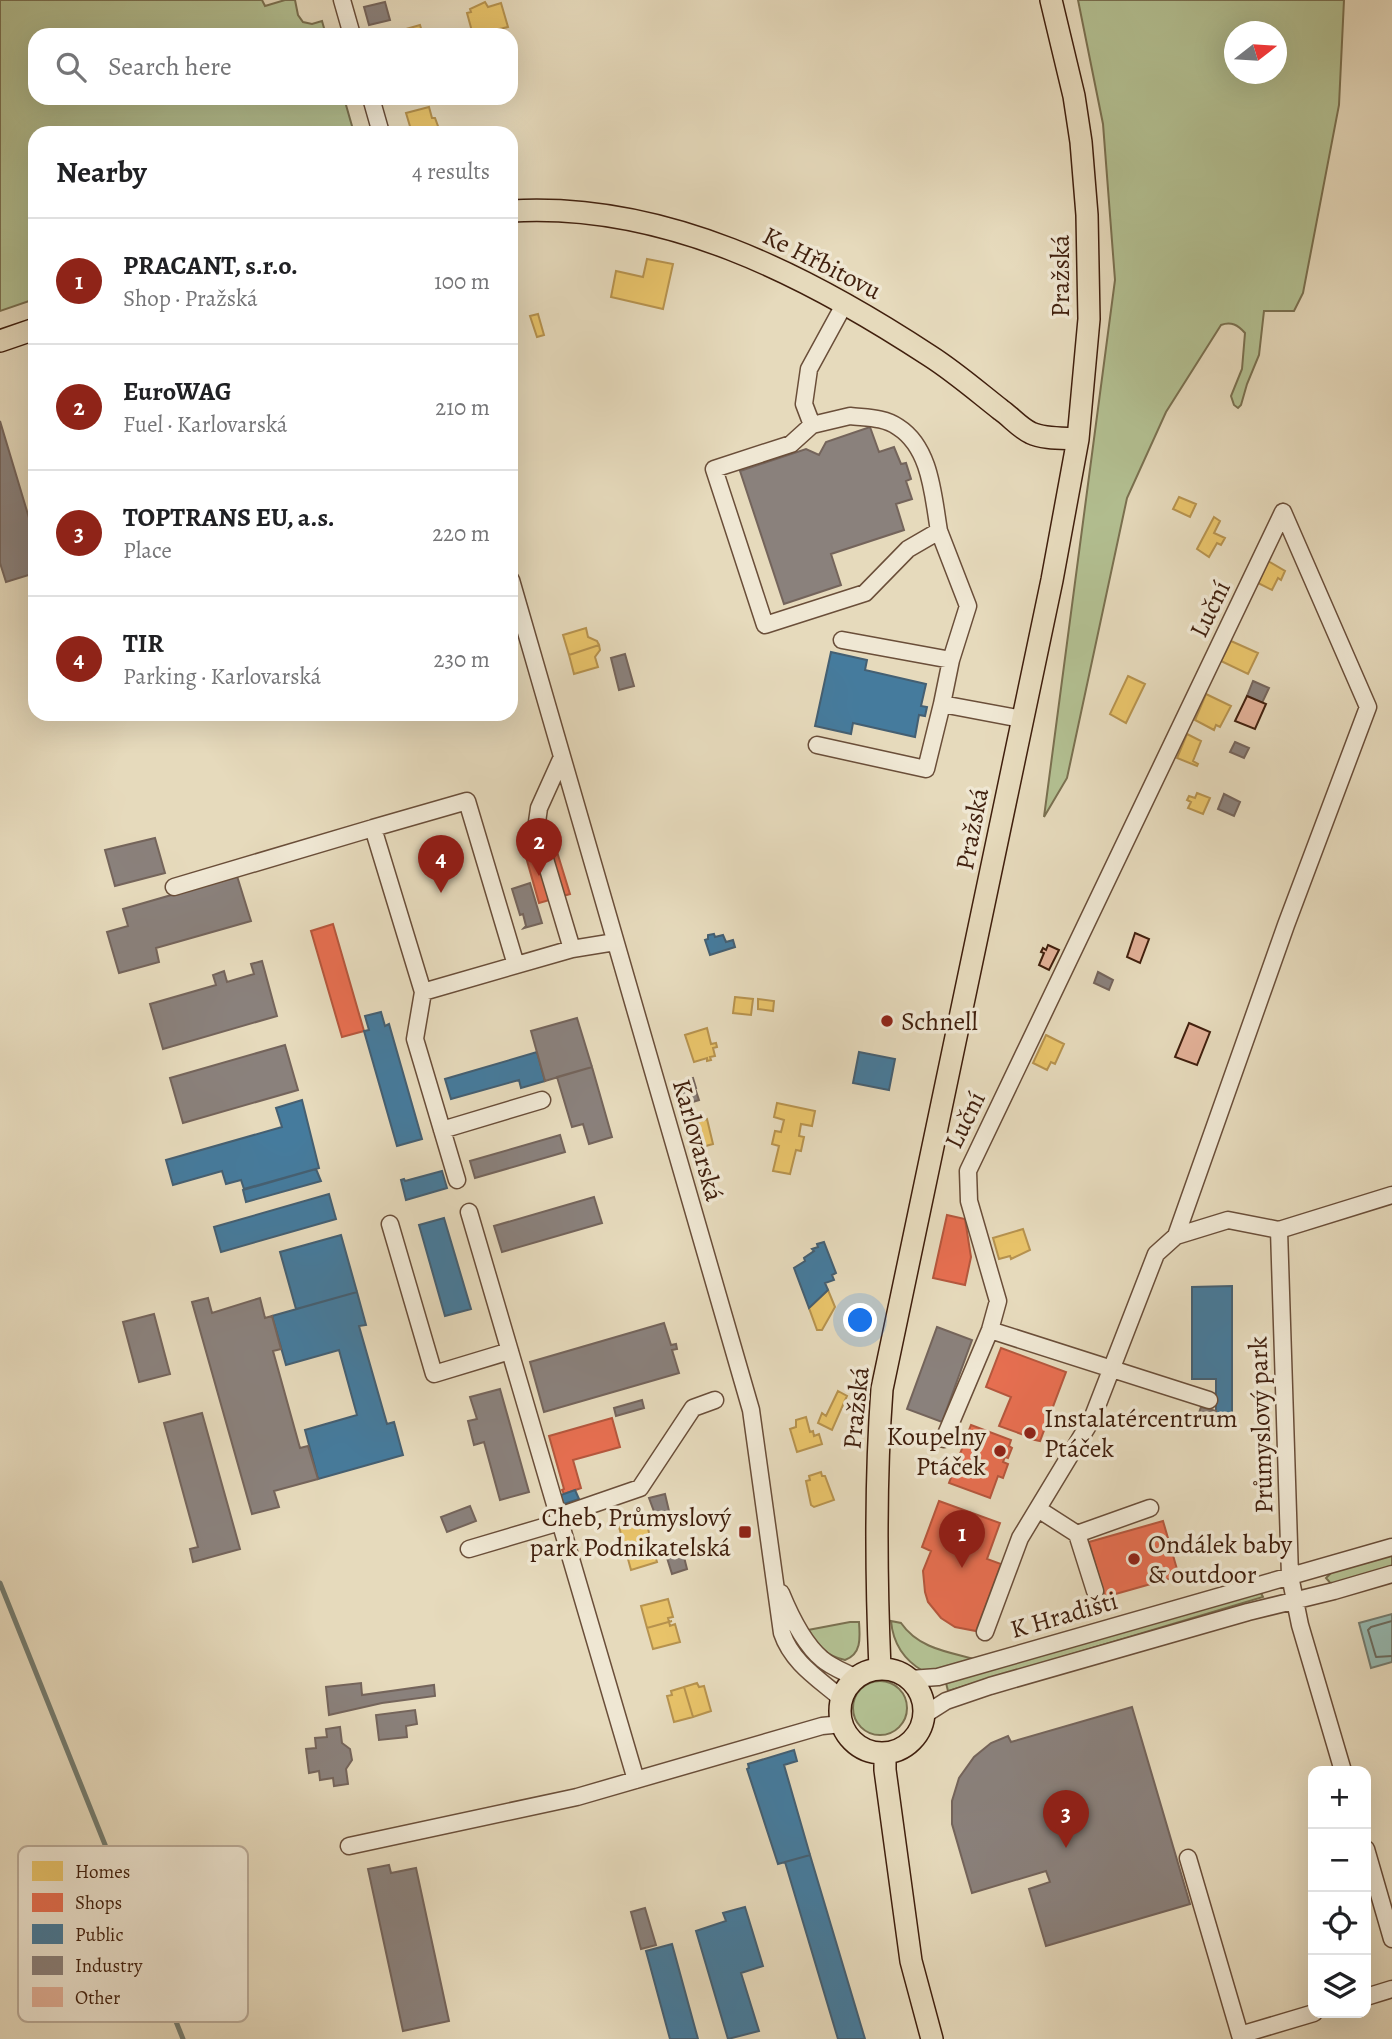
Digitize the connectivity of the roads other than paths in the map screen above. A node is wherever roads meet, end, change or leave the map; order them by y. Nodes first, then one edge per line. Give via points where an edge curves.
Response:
1 (342, 0) edge
2 (1051, 0) edge
3 (350, 28) edge
4 (373, 105) edge
5 (380, 126) edge
6 (518, 211) edge
7 (845, 303) junction
8 (28, 331) edge
9 (0, 341) edge
10 (812, 425) junction
11 (1078, 439) junction
12 (939, 531) junction
13 (518, 604) edge
14 (842, 640) dead end
15 (951, 660) junction
16 (942, 704) junction
17 (1022, 719) junction
18 (817, 745) dead end
19 (562, 757) junction
20 (373, 828) junction
21 (174, 887) dead end
22 (615, 942) junction
23 (572, 949) junction
24 (516, 965) junction
25 (423, 992) junction
26 (542, 1100) dead end
27 (442, 1130) junction
28 (457, 1180) dead end
29 (1392, 1195) edge
30 (469, 1212) dead end
31 (390, 1224) dead end
32 (1279, 1230) junction
33 (1176, 1236) junction
34 (990, 1330) junction
35 (510, 1351) junction
36 (1110, 1370) junction
37 (715, 1400) dead end
38 (1209, 1400) dead end
39 (944, 1439) dead end
40 (1150, 1508) dead end
41 (1038, 1509) junction
42 (559, 1519) junction
43 (1077, 1534) junction
44 (1392, 1548) edge
45 (469, 1549) dead end
46 (773, 1567) junction
47 (1392, 1574) edge
48 (1290, 1576) junction
49 (1095, 1591) dead end
50 (1294, 1600) junction
51 (985, 1632) dead end
52 (880, 1669) junction
53 (856, 1678) junction
54 (910, 1679) junction
55 (842, 1699) junction
56 (923, 1716) junction
57 (842, 1724) junction
58 (885, 1753) junction
59 (1342, 1766) edge
60 (636, 1780) junction
61 (349, 1846) dead end
62 (1188, 1858) dead end
63 (1371, 1866) edge
64 (1392, 1939) edge
65 (1392, 1989) edge
66 (1371, 1995) edge
67 (1308, 2015) edge
68 (932, 2039) edge

1 - 3 street
2 - 11 main road, Pražská via 1074,96 1087,215 1089,318
4 - 5 street
6 - 7 main road, Ke Hřbitovu via 582,212 658,225 772,266
7 - 10 street via 809,369 804,404
7 - 11 main road, Ke Hřbitovu via 940,362 1032,434
8 - 9 main road
10 - 12 street via 850,416 898,426 916,444 929,475
10 - 12 street via 791,444 714,469 765,625 865,593 908,549
11 - 17 main road, Pražská
12 - 15 street via 968,606
13 - 19 street, Karlovarská
14 - 15 street
15 - 16 street
16 - 17 street
16 - 18 street via 926,769
17 - 52 main road, Pražská via 882,1389 877,1556
19 - 22 street, Karlovarská
19 - 23 street via 539,808 536,829
20 - 21 street
20 - 24 street via 467,800
20 - 25 street
22 - 23 street
22 - 46 street, Karlovarská via 751,1410
23 - 24 street
24 - 25 street
25 - 27 street via 415,1039
26 - 27 street
27 - 28 street
29 - 32 street
30 - 35 street
31 - 35 street via 434,1374
32 - 33 street via 1228,1220
32 - 48 street, Průmyslový park
33 - 34 street, Luční via 1368,707 1283,512 968,1171 969,1201 998,1301
33 - 36 street via 1156,1254
34 - 36 street
34 - 39 street, Luční
35 - 42 street
36 - 38 street
36 - 41 street via 1092,1419
37 - 42 street via 693,1408 640,1488
40 - 43 street
41 - 43 street
41 - 51 street via 1020,1538
42 - 45 street
42 - 60 street
43 - 49 street
44 - 48 street, K Hradišti
46 - 53 street via 787,1606 814,1651
46 - 55 street, Karlovarská via 785,1643 800,1664
47 - 50 street, K Hradišti
48 - 50 street, Průmyslový park
48 - 54 street, K Hradišti via 938,1676
50 - 56 street, K Hradišti via 989,1686 946,1701
50 - 59 street, Průmyslový park
52 - 53 main road
52 - 54 main road
53 - 55 main road
54 - 56 main road via 921,1696
55 - 57 main road
56 - 58 main road via 915,1737
57 - 58 main road via 859,1746
57 - 60 street
58 - 68 main road via 911,1961
60 - 61 street
62 - 67 street via 1240,2035
63 - 64 street
65 - 66 street

